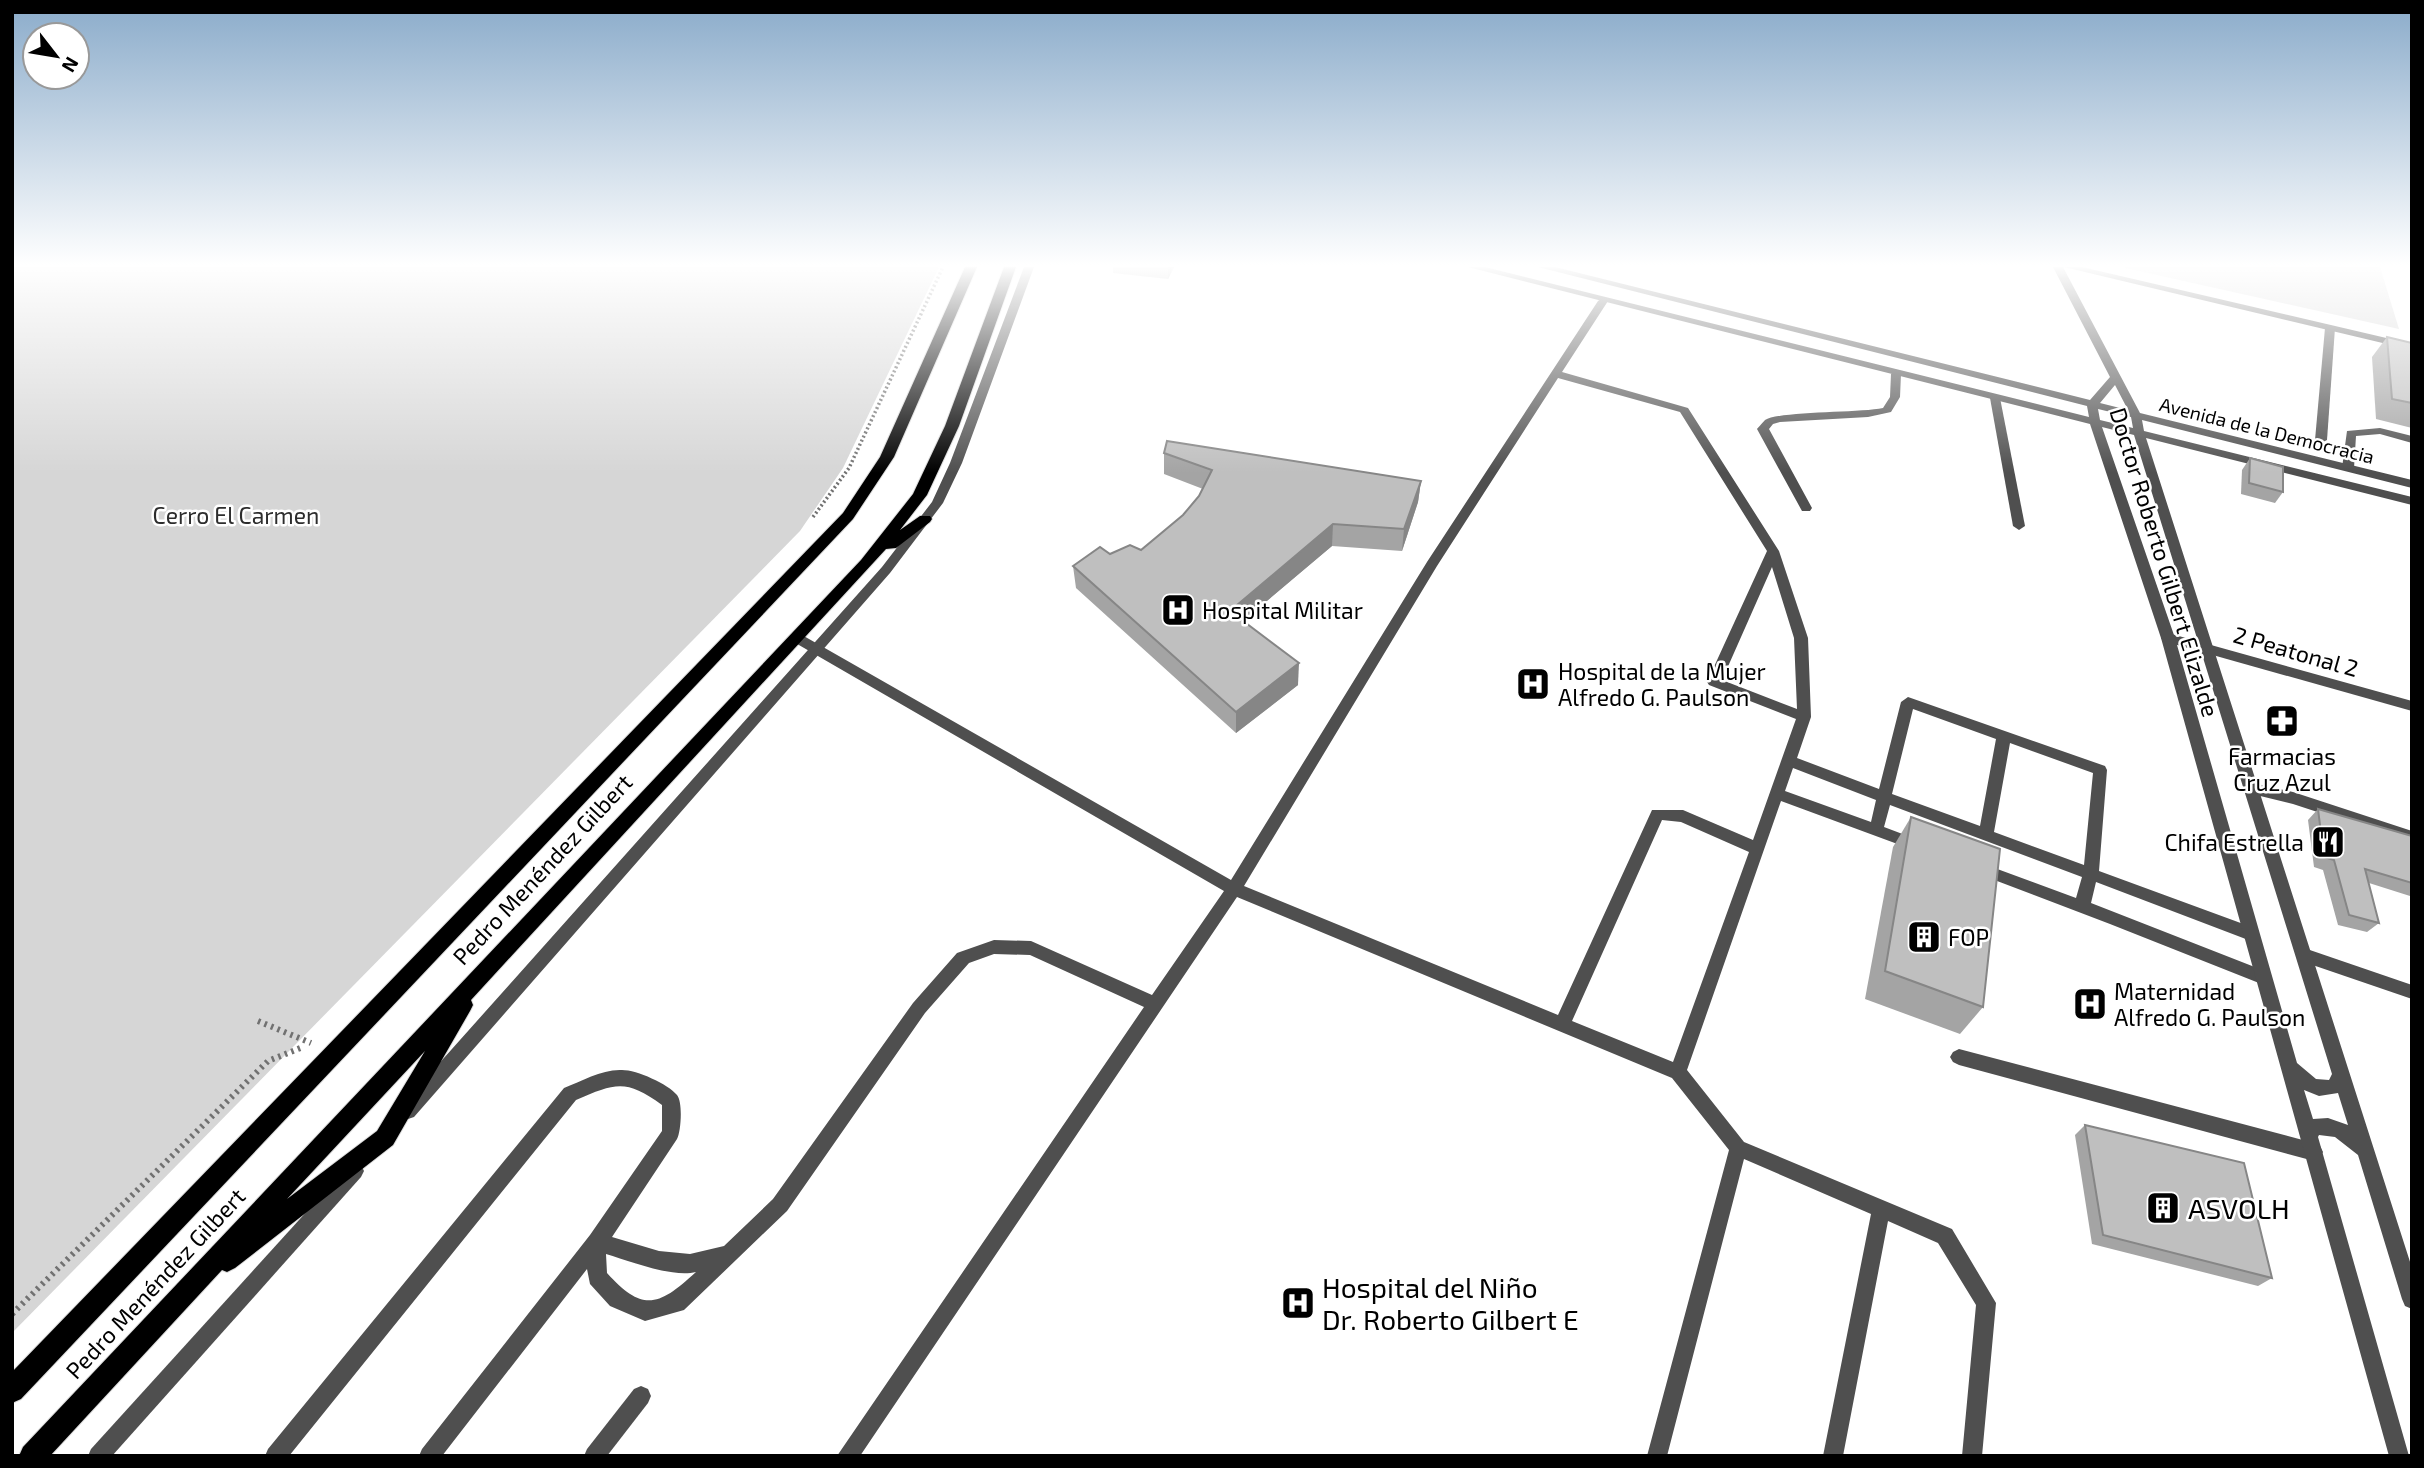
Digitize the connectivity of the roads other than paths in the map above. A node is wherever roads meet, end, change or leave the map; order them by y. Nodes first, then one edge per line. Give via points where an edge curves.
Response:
1 (941, 336) edge
2 (984, 336) edge
3 (1003, 336) edge
4 (1581, 336) edge
5 (1741, 336) edge
6 (1816, 336) edge
7 (2093, 336) edge
8 (2329, 336) edge
9 (2364, 336) edge
10 (2412, 346) edge
11 (1557, 374) junction
12 (1896, 374) junction
13 (2115, 378) junction
14 (1995, 398) junction
15 (2092, 405) junction
16 (2136, 415) junction
17 (2095, 422) junction
18 (2139, 433) junction
19 (2321, 440) dead end
20 (2412, 440) edge
21 (2348, 468) junction
22 (2412, 484) edge
23 (2412, 501) edge
24 (1807, 508) dead end
25 (925, 520) junction
26 (2019, 526) dead end
27 (1773, 551) junction
28 (866, 564) junction
29 (797, 638) junction
30 (2168, 638) junction
31 (2208, 648) junction
32 (816, 649) junction
33 (2412, 706) edge
34 (1804, 717) junction
35 (2004, 736) junction
36 (1789, 761) junction
37 (2253, 789) junction
38 (1777, 794) junction
39 (1884, 796) junction
40 (1875, 830) junction
41 (1986, 834) junction
42 (2412, 838) edge
43 (1758, 849) junction
44 (1927, 849) edge
45 (1966, 863) edge
46 (2091, 873) junction
47 (1234, 889) junction
48 (2082, 906) junction
49 (2252, 934) junction
50 (2304, 955) junction
51 (480, 977) junction
52 (2264, 978) junction
53 (2412, 992) edge
54 (1156, 1006) junction
55 (1563, 1022) junction
56 (1959, 1057) dead end
57 (2288, 1066) junction
58 (1678, 1072) junction
59 (2341, 1074) junction
60 (385, 1138) junction
61 (2311, 1144) junction
62 (1738, 1148) junction
63 (2364, 1152) junction
64 (1881, 1209) junction
65 (597, 1242) junction
66 (729, 1254) junction
67 (183, 1295) junction
68 (2412, 1299) edge
69 (75, 1325) junction
70 (12, 1384) edge
71 (12, 1390) edge
72 (641, 1396) dead end
73 (32, 1456) edge
74 (98, 1456) edge
75 (275, 1456) edge
76 (429, 1456) edge
77 (593, 1456) edge
78 (847, 1456) edge
79 (1657, 1456) edge
80 (1833, 1456) edge
81 (1972, 1456) edge
82 (2399, 1456) edge

1 - 69 main road, Pedro Menéndez Gilbert via 887,457 848,516
2 - 28 main road, Pedro Menéndez Gilbert via 920,495
3 - 25 street via 956,463
4 - 11 street
5 - 12 street, Avenida de la Democracia
6 - 15 street, Avenida de la Democracia
7 - 13 street
8 - 19 street
9 - 10 street
11 - 27 street via 1684,410
11 - 47 street via 1431,565
12 - 14 street, Avenida de la Democracia
12 - 24 street via 1895,397 1888,410 1780,419 1763,429
13 - 15 street, Doctor Roberto Gilbert Elizalde
13 - 16 street, Doctor Roberto Gilbert Elizalde
14 - 17 street, Avenida de la Democracia
14 - 26 street
15 - 16 street, Avenida de la Democracia
15 - 17 street, Doctor Roberto Gilbert Elizalde
16 - 18 street, Doctor Roberto Gilbert Elizalde
16 - 21 street, Avenida de la Democracia
17 - 18 street, Avenida de la Democracia
17 - 30 street, Doctor Roberto Gilbert Elizalde
18 - 23 street, Avenida de la Democracia
18 - 31 street, Doctor Roberto Gilbert Elizalde
20 - 21 street via 2380,431 2350,433
21 - 22 street, Avenida de la Democracia
25 - 28 main road
25 - 32 street
27 - 34 street via 1801,638
27 - 34 street via 1714,682
28 - 29 main road, Pedro Menéndez Gilbert
29 - 32 street
29 - 51 main road, Pedro Menéndez Gilbert
30 - 31 street, 2 Peatonal 2
30 - 49 street, Doctor Roberto Gilbert Elizalde
31 - 33 street, 2 Peatonal 2
31 - 37 street, Doctor Roberto Gilbert Elizalde
32 - 47 street
32 - 60 street
34 - 36 street
35 - 39 street via 1908,702
35 - 41 street
35 - 46 street via 2100,770
36 - 38 street
36 - 39 street
37 - 42 street
37 - 50 street, Doctor Roberto Gilbert Elizalde
38 - 40 street
38 - 43 street
39 - 40 street
39 - 41 street
40 - 44 street
41 - 46 street
43 - 55 street via 1683,816 1657,814
43 - 58 street
45 - 48 street
46 - 48 street
46 - 49 street
47 - 54 street
47 - 55 street
48 - 52 street
49 - 52 street, Doctor Roberto Gilbert Elizalde
50 - 53 street
50 - 59 street, Doctor Roberto Gilbert Elizalde
51 - 60 main road
51 - 67 main road, Pedro Menéndez Gilbert
52 - 57 street, Doctor Roberto Gilbert Elizalde
54 - 66 street via 1031,948 994,947 963,958 919,1008 779,1205
54 - 78 street
55 - 58 street
56 - 61 street
57 - 59 street via 2296,1076 2322,1089 2333,1088
57 - 61 street, Doctor Roberto Gilbert Elizalde
58 - 62 street
59 - 63 street, Doctor Roberto Gilbert Elizalde
60 - 67 main road
60 - 74 street
61 - 63 street via 2314,1127 2326,1125 2356,1139
61 - 82 street, Doctor Roberto Gilbert Elizalde
62 - 64 street
62 - 79 street
63 - 68 street, Doctor Roberto Gilbert Elizalde
64 - 80 street
64 - 81 street via 1945,1236 1986,1303
65 - 66 street via 690,1264
65 - 66 street via 597,1277 617,1299 645,1311 677,1303
65 - 75 street via 671,1133 671,1101 650,1084 615,1075 570,1094
65 - 76 street
67 - 73 main road, Pedro Menéndez Gilbert
69 - 70 street
69 - 71 main road, Pedro Menéndez Gilbert
72 - 77 street

